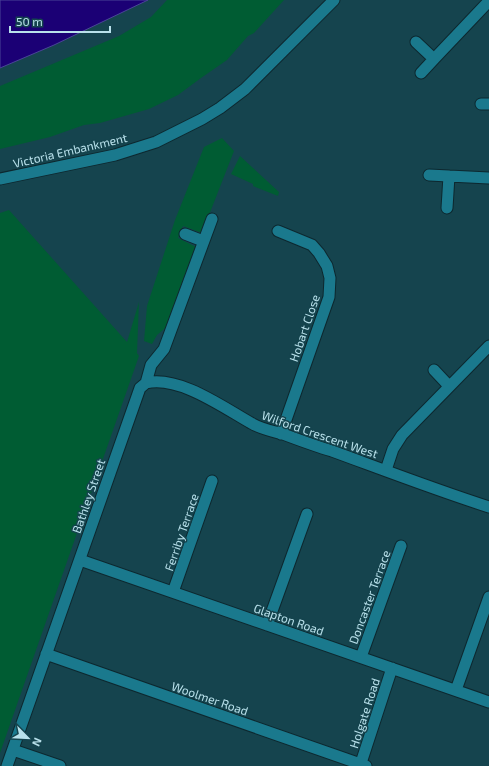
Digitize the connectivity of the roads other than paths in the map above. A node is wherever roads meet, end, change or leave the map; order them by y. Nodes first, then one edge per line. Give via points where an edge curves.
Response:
1 (334, 0) edge
2 (489, 1) edge
3 (416, 42) dead end
4 (434, 59) junction
5 (421, 73) dead end
6 (429, 175) dead end
7 (449, 176) junction
8 (489, 178) edge
9 (0, 179) edge
10 (447, 208) dead end
11 (212, 219) dead end
12 (278, 231) dead end
13 (185, 234) dead end
14 (203, 241) junction
15 (489, 346) edge
16 (434, 370) dead end
17 (146, 384) junction
18 (449, 386) junction
19 (281, 434) junction
20 (386, 470) junction
21 (212, 481) dead end
22 (489, 507) edge
23 (307, 514) dead end
24 (401, 546) dead end
25 (80, 560) junction
26 (173, 592) junction
27 (489, 597) edge
28 (267, 625) junction
29 (46, 654) junction
30 (361, 657) junction
31 (392, 668) junction
32 (456, 690) junction
33 (489, 702) edge
34 (13, 750) junction
35 (362, 765) edge
36 (7, 766) edge
37 (60, 766) edge

1 - 9 street, Victoria Embankment via 245,89 202,119 156,142 115,155
2 - 4 street
3 - 4 street
4 - 5 street
6 - 7 street
7 - 8 street
7 - 10 street
11 - 14 street, Bathley Street
12 - 19 street, Hobart Close via 312,245 320,253 330,278 329,297
13 - 14 street
14 - 17 street, Bathley Street via 164,349 151,365
15 - 18 street
16 - 18 street
17 - 19 street, Wilford Crescent West via 162,382 192,391 253,424
17 - 25 street, Bathley Street via 140,388
18 - 20 street via 402,435 393,449
19 - 20 street, Wilford Crescent West
20 - 22 street, Wilford Crescent West
21 - 26 street, Ferriby Terrace
23 - 28 street
24 - 30 street, Doncaster Terrace
25 - 26 street, Glapton Road
25 - 29 street, Bathley Street
26 - 28 street, Glapton Road
27 - 32 street
28 - 30 street, Glapton Road
29 - 34 street, Bathley Street
29 - 35 street, Woolmer Road
30 - 31 street, Glapton Road
31 - 32 street, Glapton Road
31 - 35 street, Holgate Road
32 - 33 street, Glapton Road
34 - 36 street, Bathley Street
34 - 37 street

